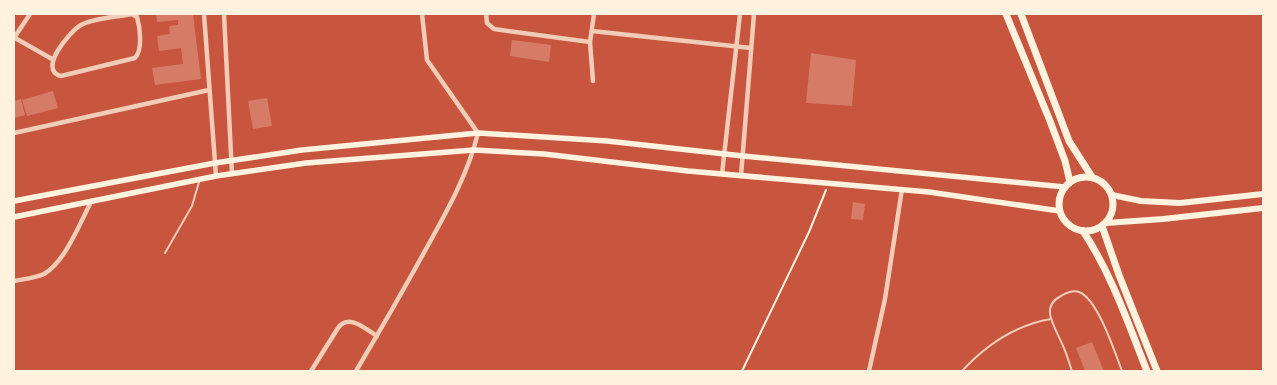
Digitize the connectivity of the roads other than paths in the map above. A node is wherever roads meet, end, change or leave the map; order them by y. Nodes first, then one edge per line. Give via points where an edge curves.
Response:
1 (30, 14) edge
2 (204, 14) edge
3 (224, 14) edge
4 (422, 14) edge
5 (486, 14) edge
6 (594, 14) edge
7 (740, 14) edge
8 (754, 14) edge
9 (1006, 14) edge
10 (1021, 14) edge
11 (592, 31) junction
12 (14, 39) edge
13 (590, 42) junction
14 (737, 47) junction
15 (751, 48) junction
16 (52, 60) junction
17 (593, 81) dead end
18 (209, 90) junction
19 (14, 133) edge
20 (478, 133) junction
21 (474, 150) junction
22 (725, 154) junction
23 (743, 156) junction
24 (232, 161) junction
25 (216, 163) junction
26 (232, 174) junction
27 (722, 174) junction
28 (216, 176) junction
29 (741, 176) junction
30 (1092, 178) junction
31 (199, 180) junction
32 (1068, 185) junction
33 (902, 190) junction
34 (1263, 194) edge
35 (1112, 195) junction
36 (14, 201) edge
37 (91, 202) junction
38 (1263, 208) edge
39 (1060, 212) junction
40 (14, 216) edge
41 (1104, 225) junction
42 (1083, 231) junction
43 (165, 252) dead end
44 (14, 280) edge
45 (1051, 319) junction
46 (377, 336) junction
47 (311, 371) edge
48 (356, 371) edge
49 (869, 371) edge
50 (962, 371) edge
51 (1072, 371) edge
52 (1122, 371) edge
53 (1147, 371) edge
54 (1157, 371) edge

1 - 12 street
2 - 18 street
3 - 24 street
4 - 20 street via 427,60
5 - 13 street via 487,24 494,29
6 - 11 street
7 - 14 street
8 - 15 street
9 - 32 highway via 1065,161
10 - 30 highway via 1069,141
11 - 13 street
11 - 14 street
12 - 16 street
13 - 17 street
14 - 15 street
14 - 22 street
15 - 23 street
16 - 16 street via 53,71 62,76 135,59 140,48 136,17 132,14 80,26
18 - 19 street
18 - 25 street
20 - 21 street
20 - 22 main road via 607,141
20 - 24 main road via 302,150
21 - 26 main road via 306,163
21 - 27 main road via 544,154
21 - 46 street via 444,216
22 - 23 main road
22 - 27 street
23 - 29 street
23 - 32 main road
24 - 25 main road
24 - 26 street
25 - 28 street
25 - 36 main road
26 - 28 main road
27 - 29 main road
28 - 31 main road
29 - 33 main road
30 - 32 highway via 1083,177
30 - 35 highway via 1104,184
31 - 37 main road
31 - 43 lane via 192,206
32 - 39 highway via 1059,201
33 - 39 main road
33 - 49 street via 885,298
34 - 35 main road via 1180,203 1141,201
35 - 41 highway via 1114,208
37 - 40 main road
37 - 44 street via 54,266 39,276
38 - 41 main road
39 - 42 highway via 1068,225
41 - 42 highway
41 - 54 highway via 1119,275
42 - 53 highway via 1111,280
45 - 50 lane via 1033,323 998,339
45 - 51 lane
45 - 52 lane via 1051,304 1061,296 1080,292 1087,297 1107,330
46 - 47 street via 354,322 343,323
46 - 48 street

